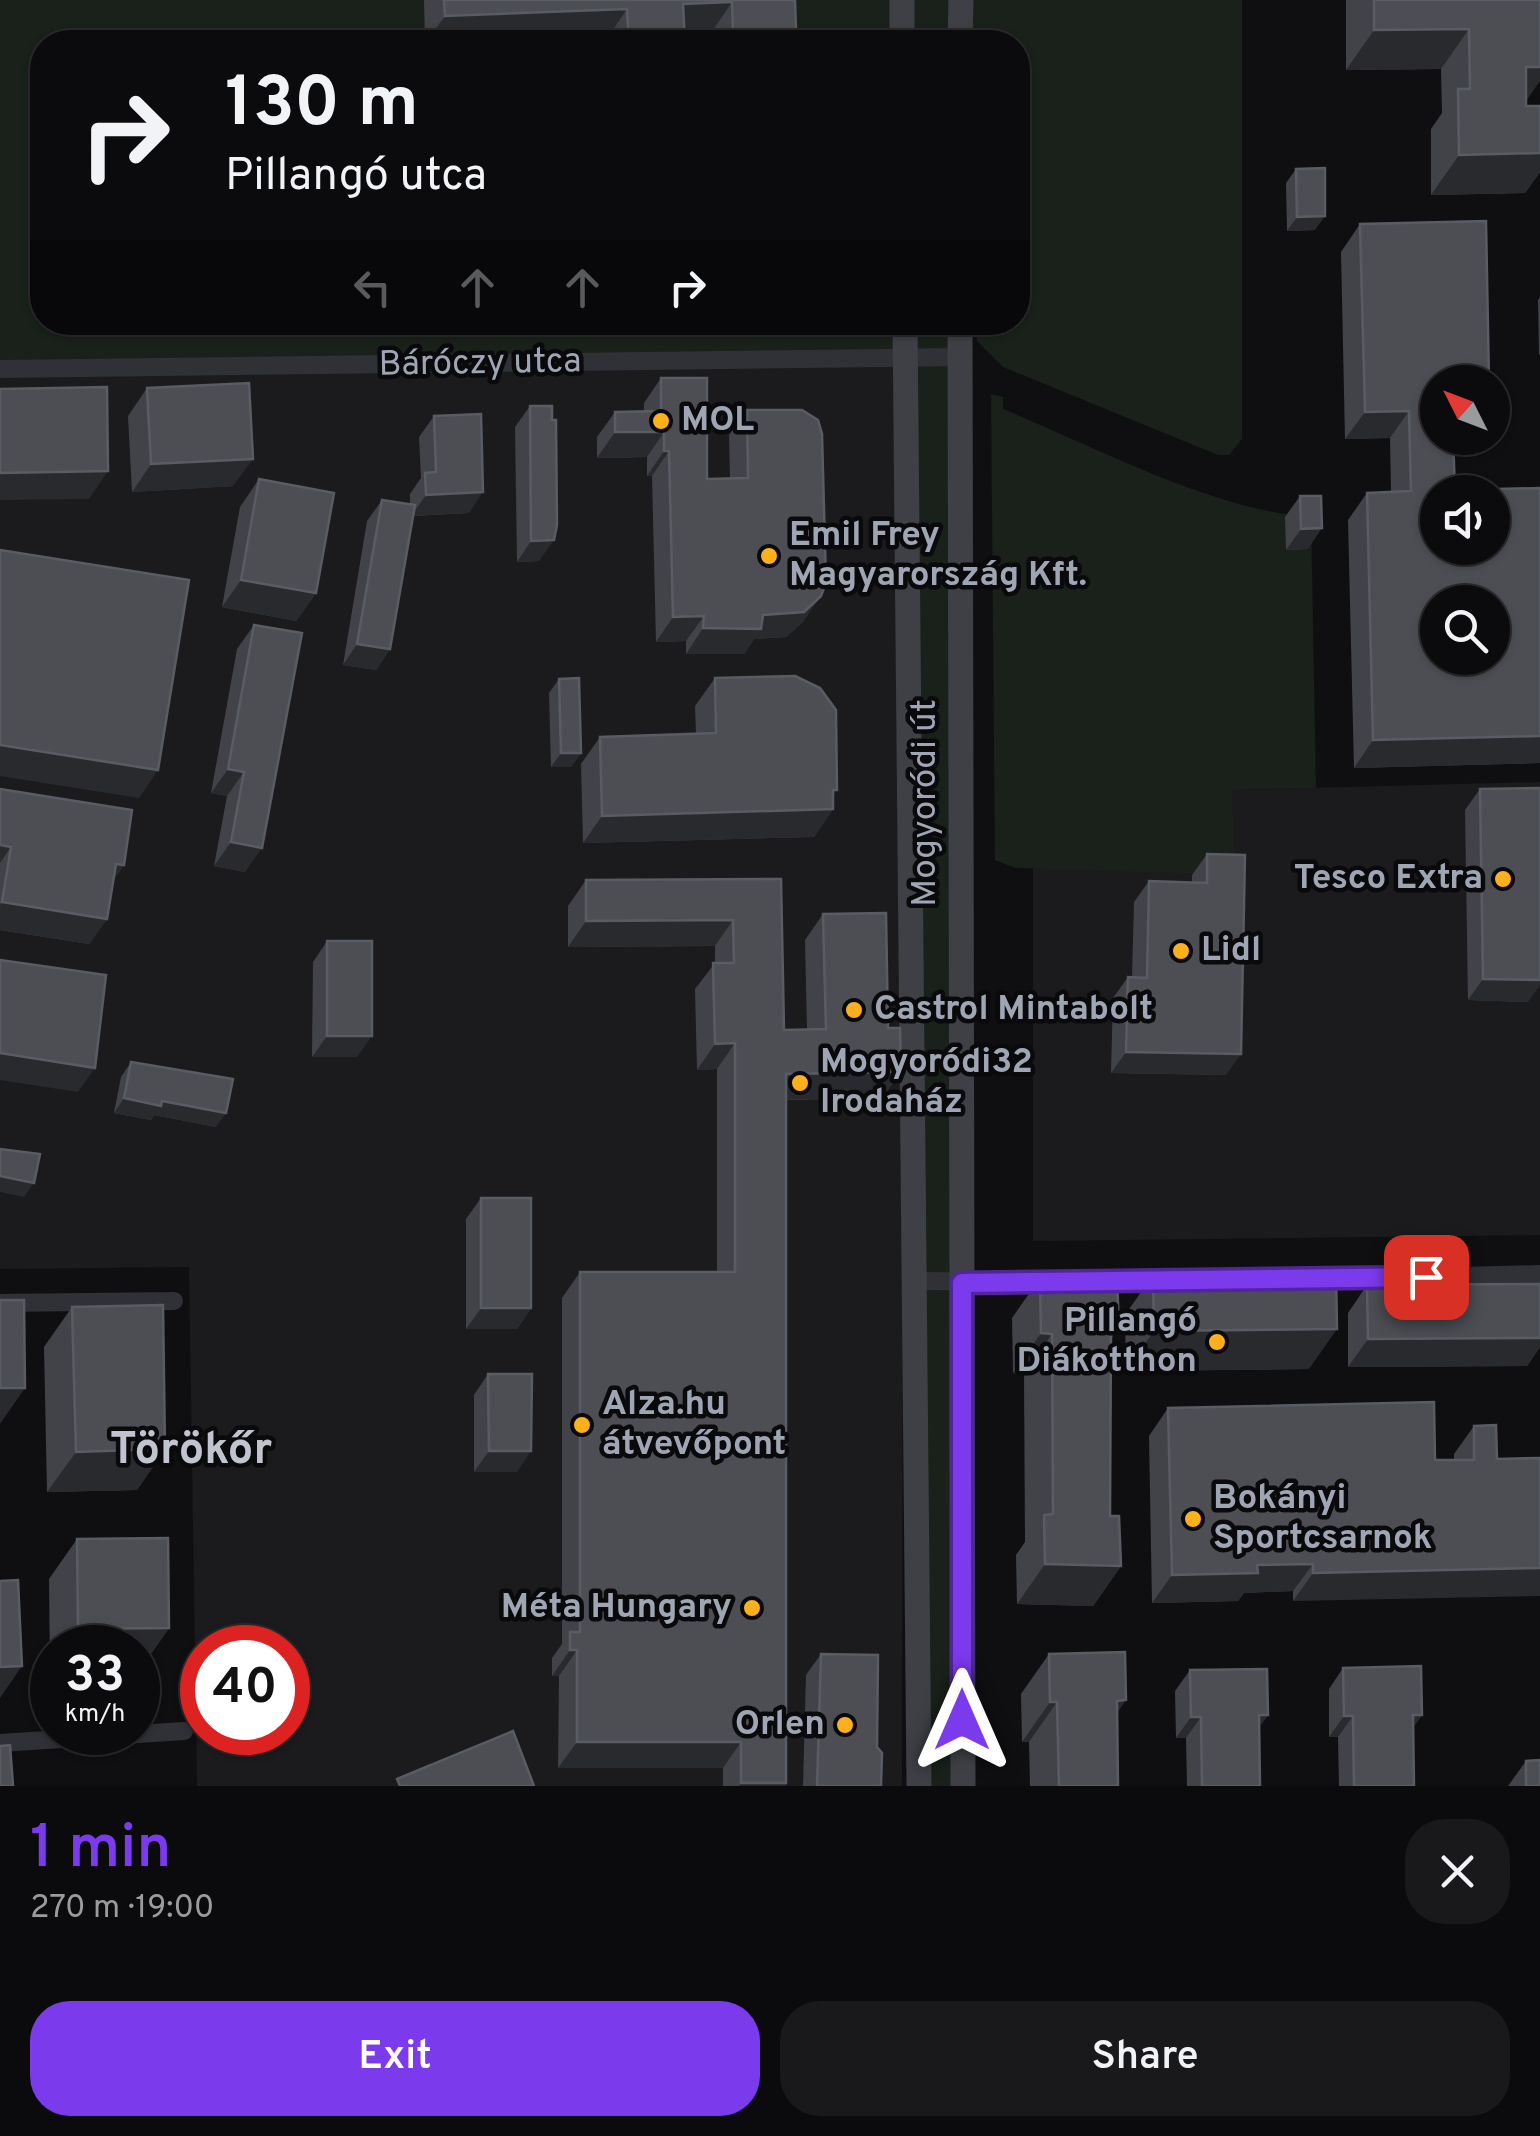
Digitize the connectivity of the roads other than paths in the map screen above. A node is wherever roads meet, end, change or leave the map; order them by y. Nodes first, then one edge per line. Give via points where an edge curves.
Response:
1 (902, 0) edge
2 (960, 0) edge
3 (902, 30) edge
4 (960, 30) edge
5 (905, 335) edge
6 (960, 335) edge
7 (960, 357) junction
8 (905, 358) junction
9 (0, 369) edge
10 (1540, 1274) edge
11 (1293, 1280) edge
12 (914, 1281) junction
13 (1181, 1282) edge
14 (962, 1283) junction
15 (174, 1300) dead end
16 (0, 1303) edge
17 (180, 1730) edge
18 (0, 1743) edge
19 (919, 1786) edge
20 (963, 1786) edge

1 - 3 street
2 - 4 street
5 - 8 street, Mogyoródi út
6 - 7 street, Mogyoródi út
7 - 8 street, Báróczy utca
7 - 14 street, Mogyoródi út
8 - 9 street, Báróczy utca
8 - 12 street, Mogyoródi út
10 - 11 street
12 - 14 street
12 - 19 street, Mogyoródi út
13 - 14 street
14 - 20 street, Mogyoródi út
15 - 16 street
17 - 18 street

